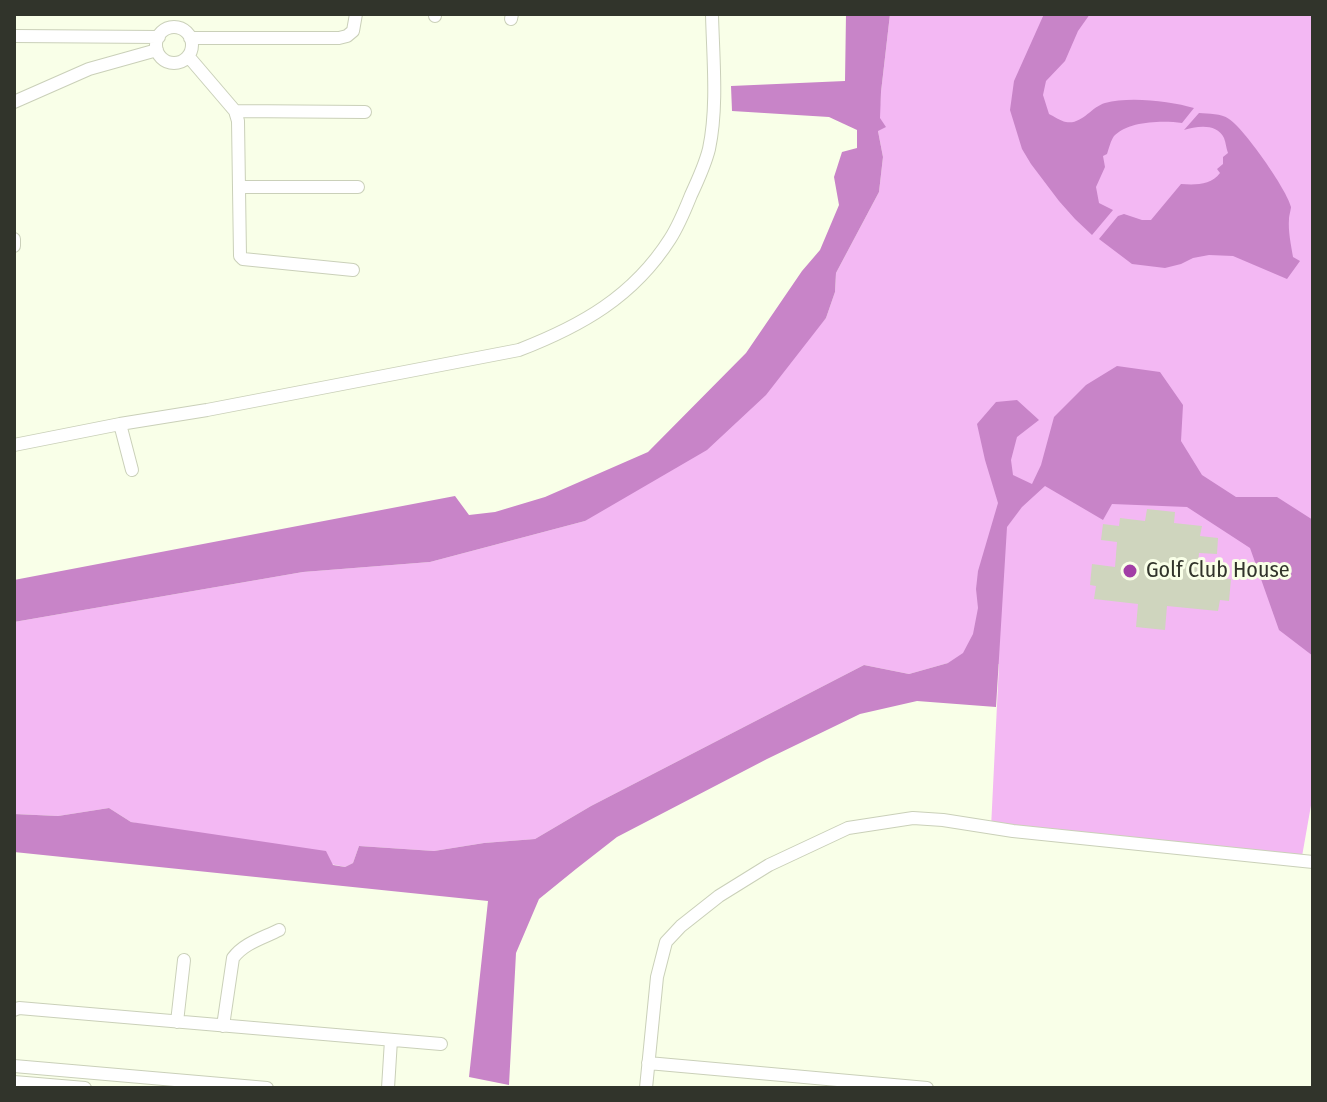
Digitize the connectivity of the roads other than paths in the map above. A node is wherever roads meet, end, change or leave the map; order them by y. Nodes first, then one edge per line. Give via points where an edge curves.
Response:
1 (356, 14) edge
2 (712, 14) edge
3 (175, 21) edge
4 (14, 36) edge
5 (190, 38) junction
6 (158, 43) junction
7 (188, 56) junction
8 (14, 102) edge
9 (235, 111) junction
10 (365, 112) dead end
11 (240, 187) junction
12 (358, 187) dead end
13 (14, 239) edge
14 (14, 246) edge
15 (353, 270) dead end
16 (120, 424) junction
17 (14, 445) edge
18 (132, 470) dead end
19 (1313, 862) edge
20 (279, 930) dead end
21 (184, 960) dead end
22 (14, 1010) edge
23 (177, 1022) junction
24 (223, 1026) junction
25 (391, 1040) junction
26 (441, 1044) dead end
27 (648, 1063) junction
28 (14, 1066) edge
29 (14, 1082) edge
30 (85, 1088) edge
31 (267, 1088) edge
32 (388, 1088) edge
33 (646, 1088) edge
34 (927, 1088) edge

1 - 5 street via 353,31 339,38
2 - 16 street via 713,99 704,164 657,257 620,296 590,317 519,350
3 - 5 street
3 - 6 street
4 - 6 street
5 - 7 street
6 - 7 street via 171,63
6 - 8 street
7 - 9 street
9 - 10 street
9 - 11 street
11 - 12 street
11 - 15 street via 243,259
13 - 14 street
16 - 17 street
16 - 18 street
19 - 27 street via 913,818 848,828 769,865 719,896 666,942
20 - 24 street via 233,958
21 - 23 street
22 - 23 street
23 - 24 street
24 - 25 street
25 - 26 street
25 - 32 street
27 - 33 street
27 - 34 street
28 - 31 street
29 - 30 street

